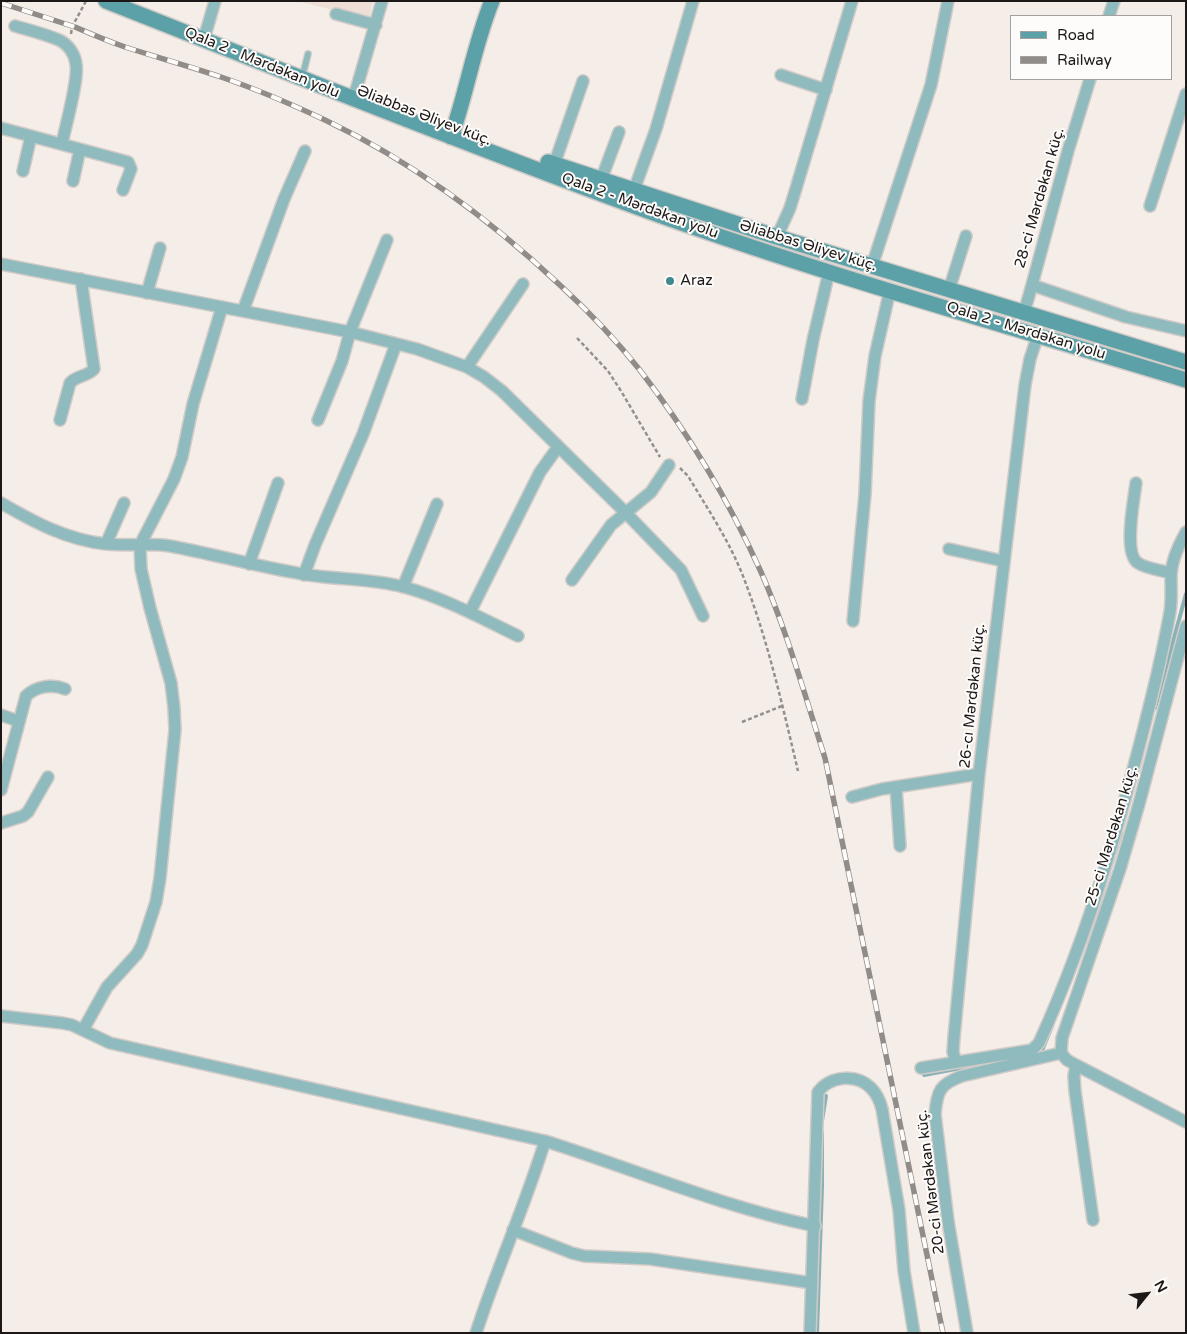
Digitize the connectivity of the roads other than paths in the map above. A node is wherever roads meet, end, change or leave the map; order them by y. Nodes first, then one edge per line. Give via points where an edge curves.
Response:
1 (106, 1) edge
2 (126, 1) edge
3 (215, 1) edge
4 (382, 1) edge
5 (492, 1) edge
6 (852, 1) edge
7 (948, 1) edge
8 (1114, 1) edge
9 (690, 2) edge
10 (336, 14) dead end
11 (1109, 15) edge
12 (376, 25) junction
13 (15, 26) dead end
14 (206, 32) junction
15 (308, 54) dead end
16 (304, 70) junction
17 (781, 75) dead end
18 (1090, 80) edge
19 (583, 81) dead end
20 (356, 90) junction
21 (826, 90) junction
22 (1186, 94) edge
23 (1184, 111) edge
24 (1, 128) edge
25 (453, 132) junction
26 (619, 132) dead end
27 (31, 136) junction
28 (62, 144) junction
29 (80, 149) junction
30 (305, 151) dead end
31 (554, 165) junction
32 (23, 171) dead end
33 (601, 180) junction
34 (73, 181) dead end
35 (123, 190) dead end
36 (634, 190) junction
37 (1150, 206) dead end
38 (966, 236) dead end
39 (777, 237) junction
40 (387, 240) dead end
41 (160, 248) dead end
42 (1, 264) edge
43 (872, 266) junction
44 (830, 272) junction
45 (81, 280) junction
46 (523, 284) dead end
47 (1032, 286) junction
48 (890, 290) junction
49 (949, 290) junction
50 (147, 293) junction
51 (222, 307) junction
52 (243, 311) junction
53 (1024, 313) junction
54 (1043, 318) junction
55 (1186, 331) edge
56 (350, 332) junction
57 (1038, 335) junction
58 (396, 344) junction
59 (1186, 362) edge
60 (467, 367) junction
61 (1186, 380) edge
62 (802, 399) dead end
63 (60, 420) dead end
64 (318, 420) dead end
65 (558, 447) junction
66 (669, 465) road end
67 (278, 483) dead end
68 (1136, 483) dead end
69 (1, 503) edge
70 (124, 503) dead end
71 (437, 504) dead end
72 (626, 512) junction
73 (1186, 532) edge
74 (106, 544) junction
75 (140, 544) junction
76 (949, 549) dead end
77 (1004, 561) junction
78 (249, 564) junction
79 (1171, 573) junction
80 (304, 575) junction
81 (572, 580) dead end
82 (403, 587) junction
83 (470, 612) junction
84 (703, 616) dead end
85 (854, 622) dead end
86 (1186, 626) edge
87 (518, 636) dead end
88 (65, 689) dead end
89 (1, 715) edge
90 (18, 721) junction
91 (979, 774) junction
92 (48, 778) dead end
93 (896, 787) junction
94 (1, 790) edge
95 (852, 797) dead end
96 (1, 823) edge
97 (900, 846) dead end
98 (1, 1016) edge
99 (84, 1030) junction
100 (1061, 1053) junction
101 (956, 1062) junction
102 (1076, 1065) junction
103 (921, 1068) dead end
104 (1186, 1122) edge
105 (545, 1141) junction
106 (1093, 1220) dead end
107 (814, 1226) junction
108 (513, 1230) junction
109 (812, 1283) junction
110 (476, 1333) edge
111 (810, 1333) edge
112 (914, 1333) edge
113 (967, 1333) edge

1 - 25 main road, Qala 2 - Mərdəkan yolu
2 - 14 main road, Əliabbas Əliyev küç.
3 - 14 street
4 - 12 street
5 - 25 main road
6 - 21 street
7 - 43 street via 931,85
8 - 11 street
9 - 36 street via 656,129
10 - 12 street
12 - 20 street
13 - 28 street via 60,40 74,56 76,77
14 - 16 main road, Əliabbas Əliyev küç.
15 - 16 lane
16 - 20 main road, Əliabbas Əliyev küç.
17 - 21 street
18 - 47 street, 28-ci Mərdəkan küç.
19 - 31 street
20 - 25 main road, Əliabbas Əliyev küç.
21 - 39 street via 790,208
22 - 23 street
23 - 37 street
24 - 27 street
25 - 31 main road, Əliabbas Əliyev küç.
25 - 44 main road, Qala 2 - Mərdəkan yolu via 626,203
26 - 33 street
27 - 28 street
27 - 32 street
28 - 29 street
29 - 34 street
29 - 35 street via 128,162 131,169
30 - 52 street
31 - 33 main road, Əliabbas Əliyev küç.
33 - 36 main road, Əliabbas Əliyev küç.
36 - 39 main road, Əliabbas Əliyev küç.
38 - 49 street
39 - 43 main road, Əliabbas Əliyev küç.
40 - 56 street
41 - 50 street
42 - 45 street
43 - 49 main road, Əliabbas Əliyev küç.
44 - 48 main road, Qala 2 - Mərdəkan yolu
44 - 62 street
45 - 50 street
45 - 63 street via 94,369 70,383
46 - 60 street
47 - 53 street
47 - 55 street, 28-ci Mərdəkan küç. via 1126,317
48 - 57 main road, Qala 2 - Mərdəkan yolu
48 - 85 street via 869,401
49 - 53 main road, Əliabbas Əliyev küç.
50 - 51 street
51 - 52 street
51 - 75 street via 193,404 182,457
52 - 56 street
53 - 54 main road, Əliabbas Əliyev küç.
54 - 57 main road
54 - 59 main road, Əliabbas Əliyev küç.
56 - 58 street
56 - 64 street
57 - 61 main road, Qala 2 - Mərdəkan yolu
57 - 77 street, 26-cı Mərdəkan küç. via 1025,385
58 - 60 street
58 - 80 street via 364,434
60 - 65 street via 502,391
65 - 72 street
65 - 83 street via 540,472
66 - 72 street via 651,492
67 - 78 street
68 - 79 street via 1130,541 1132,556 1144,566
69 - 74 street via 54,531
70 - 74 street
71 - 82 street
72 - 81 street via 611,525
72 - 84 street via 680,570
73 - 79 street via 1175,554
74 - 75 street
75 - 78 street via 170,546
75 - 99 street via 141,569 171,683 174,708 160,878 142,945 107,988
76 - 77 street
77 - 91 street, 26-cı Mərdəkan küç.
78 - 80 street
79 - 101 street via 1170,611 1143,733 1096,895 1058,1002 1036,1048
80 - 82 street
82 - 83 street
83 - 87 street
86 - 100 street, 25-ci Mərdəkan küç. via 1139,804 1062,1038
88 - 90 street via 52,685 30,692
89 - 90 street
90 - 94 street
91 - 93 street
91 - 101 street, 26-cı Mərdəkan küç. via 954,1037
92 - 96 street via 28,812
93 - 95 street
93 - 97 street
98 - 99 street via 62,1023
99 - 105 street via 110,1043
100 - 102 street
100 - 113 street, 20-ci Mərdəkan küç. via 962,1076 950,1080 939,1091 936,1123
101 - 103 street
102 - 104 street
102 - 106 street via 1075,1091
105 - 107 street via 778,1218
105 - 108 street
107 - 109 street
107 - 112 street via 818,1092 832,1080 852,1079 871,1088 882,1109
108 - 109 street via 584,1256 650,1259
108 - 110 street
109 - 111 street

